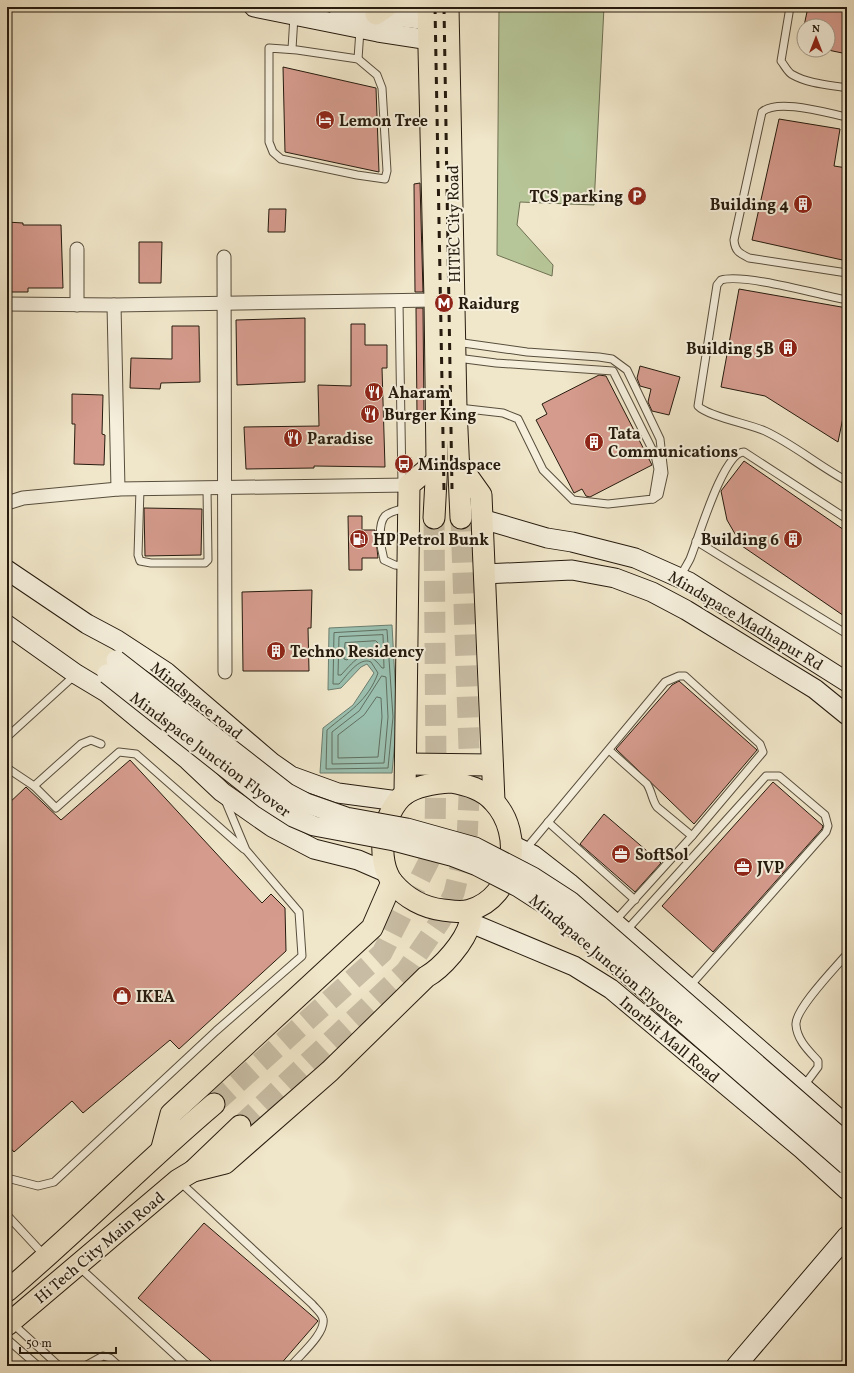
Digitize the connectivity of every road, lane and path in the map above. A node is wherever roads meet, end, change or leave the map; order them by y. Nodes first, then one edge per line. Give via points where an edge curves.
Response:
1 (254, 7) edge
2 (338, 7) edge
3 (448, 7) edge
4 (790, 7) edge
5 (381, 10) edge
6 (294, 15) junction
7 (429, 22) edge
8 (360, 28) junction
9 (292, 49) junction
10 (358, 59) junction
11 (847, 88) edge
12 (847, 117) edge
13 (77, 249) dead end
14 (224, 257) dead end
15 (847, 273) edge
16 (435, 300) junction
17 (847, 300) edge
18 (223, 302) junction
19 (399, 302) junction
20 (7, 305) edge
21 (77, 305) junction
22 (114, 305) junction
23 (456, 350) junction
24 (456, 408) junction
25 (437, 461) junction
26 (459, 464) junction
27 (846, 477) edge
28 (406, 485) junction
29 (208, 488) junction
30 (223, 488) junction
31 (118, 489) junction
32 (140, 489) junction
33 (653, 499) junction
34 (7, 503) edge
35 (409, 507) junction
36 (434, 518) tunnel mouth
37 (461, 518) tunnel mouth
38 (482, 519) junction
39 (847, 519) edge
40 (556, 539) junction
41 (696, 541) junction
42 (610, 552) junction
43 (409, 566) junction
44 (7, 570) edge
45 (555, 571) junction
46 (484, 574) junction
47 (608, 577) junction
48 (680, 578) junction
49 (88, 624) junction
50 (7, 625) edge
51 (847, 634) edge
52 (112, 667) junction
53 (72, 670) junction
54 (225, 672) dead end
55 (847, 682) edge
56 (847, 716) edge
57 (7, 737) edge
58 (101, 744) dead end
59 (609, 750) junction
60 (407, 764) junction
61 (492, 765) junction
62 (7, 768) edge
63 (34, 786) junction
64 (222, 792) junction
65 (401, 798) junction
66 (494, 802) junction
67 (548, 822) junction
68 (692, 836) junction
69 (518, 848) junction
70 (246, 850) junction
71 (390, 878) junction
72 (635, 900) junction
73 (466, 915) junction
74 (620, 927) junction
75 (847, 954) edge
76 (688, 988) junction
77 (740, 1033) junction
78 (705, 1068) junction
79 (803, 1087) junction
80 (214, 1104) tunnel mouth
81 (240, 1126) tunnel mouth
82 (847, 1126) edge
83 (847, 1143) edge
84 (162, 1148) junction
85 (847, 1165) edge
86 (186, 1176) junction
87 (7, 1178) edge
88 (847, 1190) edge
89 (7, 1215) edge
90 (847, 1236) edge
91 (847, 1255) edge
92 (46, 1258) junction
93 (78, 1265) junction
94 (7, 1292) edge
95 (800, 1299) junction
96 (8, 1329) edge
97 (38, 1366) edge
98 (58, 1366) edge
99 (85, 1366) edge
100 (119, 1366) edge
101 (187, 1366) edge
102 (291, 1366) edge
103 (736, 1366) edge
104 (751, 1366) edge

1 - 6 main road
2 - 5 main road
3 - 23 main road, HITEC City Road
4 - 11 lane via 781,61 787,70 793,75
5 - 7 main road
6 - 8 main road
6 - 9 lane
7 - 8 main road
7 - 16 main road, HITEC City Road
8 - 10 lane
9 - 10 lane
9 - 10 lane via 269,48 270,142 273,152 282,159 357,176 385,179 387,171 382,88 377,75
12 - 15 lane via 780,105 766,107 762,112 734,240 738,253 749,258
13 - 21 street
14 - 18 street
16 - 19 street
16 - 25 main road, HITEC City Road
17 - 27 lane via 749,280 720,280 717,285 698,406 710,414 765,431
18 - 19 street
18 - 22 street
18 - 30 street
19 - 28 lane
20 - 21 street
21 - 22 street
22 - 31 street
23 - 24 main road, HITEC City Road
23 - 33 lane via 496,362 613,371 655,455 658,469
23 - 33 lane via 599,357 612,359 627,370 660,439 664,473 659,495
24 - 26 main road, HITEC City Road
24 - 33 lane via 499,412 518,419 543,470 573,500 608,504
25 - 28 main road
25 - 36 main road, HITEC City Road
26 - 37 main road, HITEC City Road
26 - 38 main road via 481,494
28 - 30 street
28 - 35 main road
29 - 30 street
29 - 32 street
29 - 32 lane via 208,560 205,563 140,561
30 - 54 street
31 - 32 street
31 - 34 street via 23,498
35 - 43 main road
35 - 43 lane via 391,512 384,517 381,525 384,560 395,565
38 - 40 main road, Mindspace Madhapur Rd
38 - 46 main road
39 - 41 lane via 744,452 740,452 720,478
40 - 42 main road, Mindspace Madhapur Rd
40 - 45 main road
41 - 48 lane
41 - 51 lane
42 - 47 main road
42 - 48 main road, Mindspace Madhapur Rd via 635,558
43 - 60 main road
44 - 49 main road, Mindspace road
45 - 46 main road
45 - 47 main road via 572,570
46 - 61 main road
47 - 56 main road via 652,592 686,610 815,689
48 - 55 main road, Mindspace Madhapur Rd
49 - 52 main road, Mindspace Junction Flyover
49 - 65 main road, Mindspace road via 166,672 271,762 291,776 338,793
50 - 53 main road
52 - 53 main road, Mindspace Junction Flyover
52 - 83 main road, Mindspace Junction Flyover, bridge via 287,793 306,803 346,817 407,828 475,847 533,877 570,902
52 - 85 main road, Mindspace Junction Flyover, bridge via 265,799 293,817 314,826 394,841 451,856 498,876 546,905
53 - 57 lane
53 - 64 main road via 106,692 188,760
58 - 63 lane via 90,740 81,744
59 - 67 lane
59 - 68 lane via 647,784 653,802
59 - 68 lane via 665,682 679,676 685,676 760,744 763,752 761,756
60 - 61 main road
60 - 65 main road
61 - 66 main road
62 - 63 lane
63 - 70 lane via 56,808 119,752 136,754
64 - 70 lane
64 - 71 main road via 272,827 314,848 358,860
65 - 66 main road via 435,783 451,782 467,784 482,791
65 - 71 main road via 391,811 382,839 383,857
66 - 69 main road via 506,819
67 - 69 lane
67 - 72 lane
68 - 72 lane
69 - 73 main road via 511,858 507,875 497,893
69 - 74 main road via 569,883
70 - 87 lane via 299,912 302,956 216,1031 54,1182 38,1186
71 - 73 main road via 414,901 433,909
71 - 84 main road via 372,928 171,1114
72 - 74 lane
73 - 78 main road, Inorbit Mall Road via 574,966 611,989
73 - 86 main road via 426,965 426,977 330,1071 225,1163
74 - 76 main road
74 - 76 lane via 766,776 779,776 826,815 826,832
75 - 79 lane via 800,1011 796,1024 797,1031 806,1048 818,1061 818,1067
76 - 77 main road
77 - 78 main road
77 - 79 main road
78 - 88 main road, Inorbit Mall Road
79 - 82 main road
80 - 84 main road, Hi Tech City Main Road
81 - 86 main road, Hi Tech City Main Road
84 - 92 main road, Hi Tech City Main Road
86 - 93 main road, Hi Tech City Main Road
86 - 102 lane via 323,1317 320,1333
89 - 92 lane
90 - 95 main road
91 - 95 main road
92 - 94 main road, Hi Tech City Main Road
93 - 96 main road, Hi Tech City Main Road
93 - 101 lane
95 - 103 main road
95 - 104 main road
96 - 97 lane
96 - 98 lane
99 - 100 lane via 103,1356 110,1358

